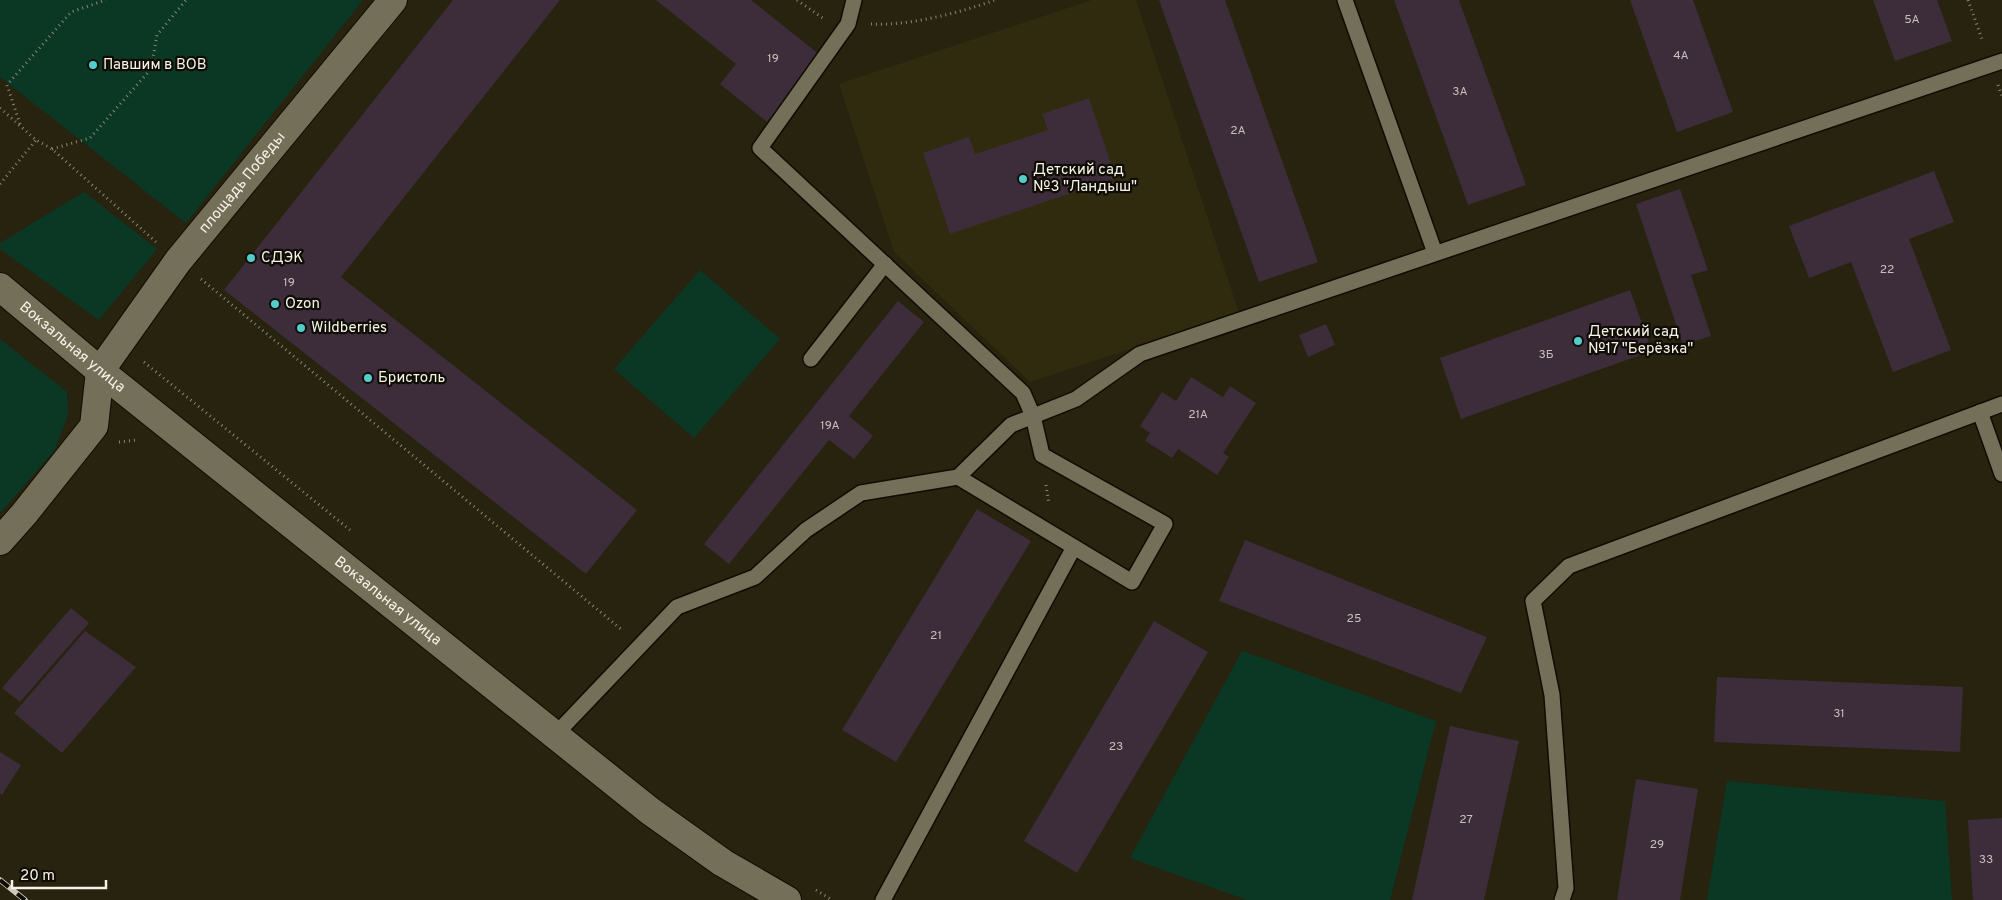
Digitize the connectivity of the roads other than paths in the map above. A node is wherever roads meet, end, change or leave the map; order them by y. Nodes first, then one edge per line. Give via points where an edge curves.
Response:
1 (393, 0) edge
2 (854, 0) edge
3 (1345, 0) edge
4 (2002, 61) edge
5 (1436, 253) junction
6 (885, 264) junction
7 (0, 287) edge
8 (811, 359) dead end
9 (100, 371) junction
10 (2002, 404) edge
11 (1980, 412) junction
12 (1033, 416) junction
13 (2002, 474) edge
14 (958, 478) junction
15 (0, 541) edge
16 (1074, 547) junction
17 (555, 735) junction
18 (787, 900) edge
19 (883, 900) edge
20 (1562, 900) edge

1 - 9 street, площадь Победы via 178,261
2 - 6 lane via 848,24 760,148
3 - 5 lane
4 - 5 lane
5 - 12 lane via 1140,354 1076,399
6 - 8 lane
6 - 12 lane via 1023,393
7 - 9 street, Вокзальная улица
9 - 15 street via 94,426
9 - 17 street, Вокзальная улица
10 - 11 lane
11 - 13 lane
11 - 20 lane via 1569,566 1533,601 1552,695 1566,888
12 - 14 lane via 1011,425
12 - 16 lane via 1042,455 1165,524 1132,582
14 - 16 lane
14 - 17 lane via 861,493 806,530 754,577 677,607
16 - 19 lane
17 - 18 street, Вокзальная улица via 650,811 724,863

